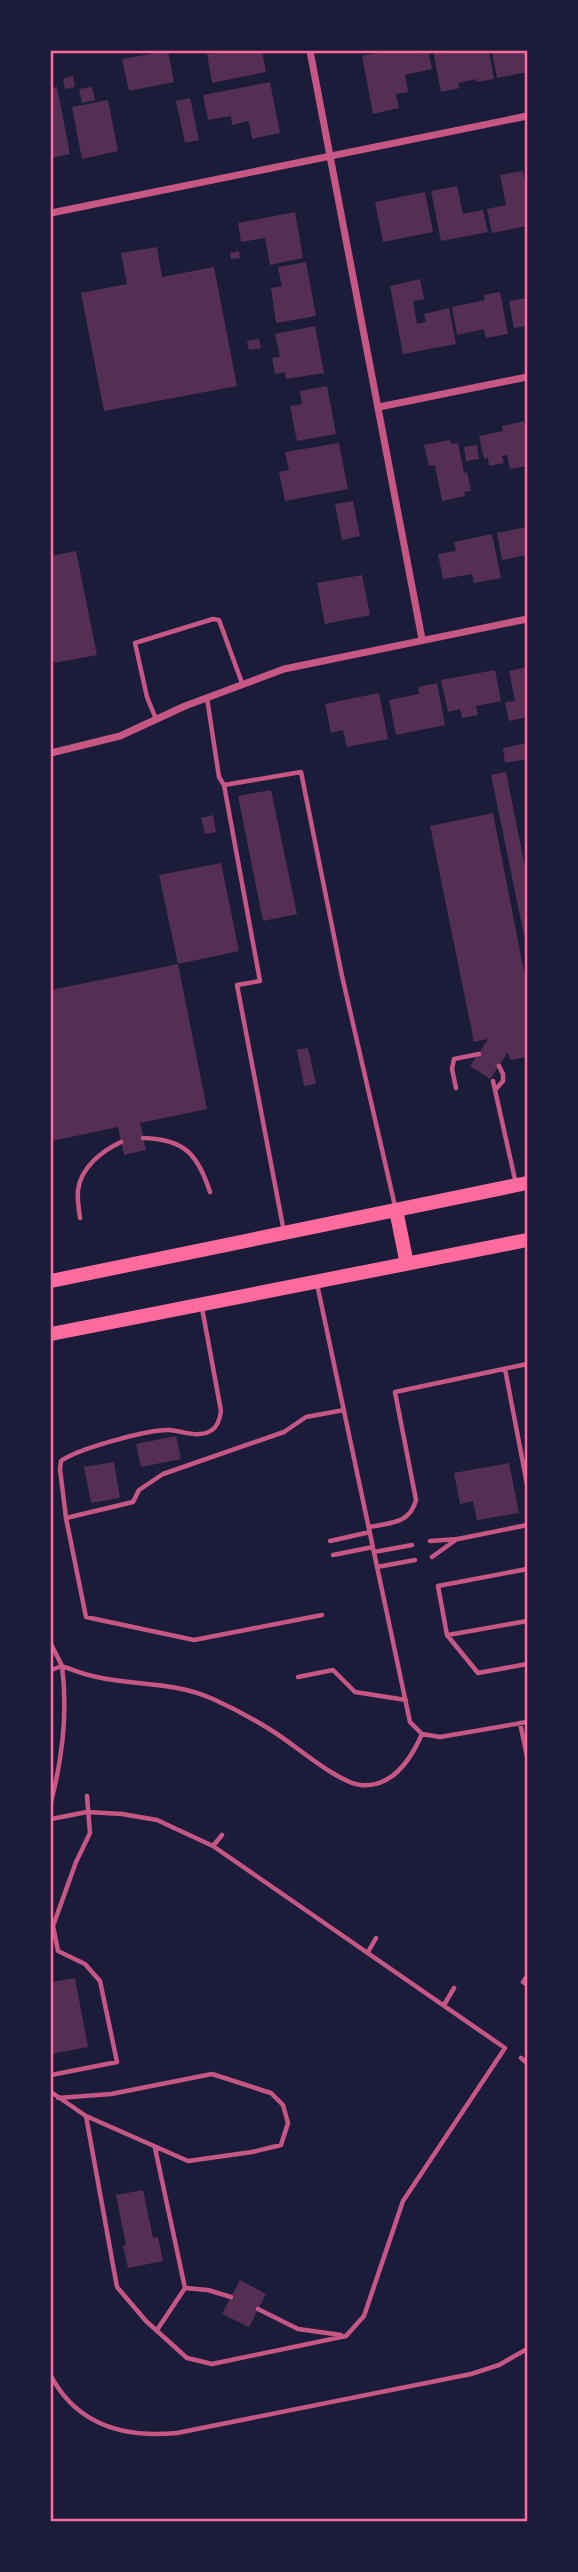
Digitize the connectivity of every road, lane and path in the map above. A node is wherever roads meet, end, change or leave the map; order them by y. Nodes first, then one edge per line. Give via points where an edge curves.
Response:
1 (310, 51) edge
2 (527, 116) edge
3 (332, 156) junction
4 (51, 214) edge
5 (527, 377) edge
6 (379, 407) junction
7 (527, 619) edge
8 (422, 639) junction
9 (242, 683) junction
10 (207, 697) junction
11 (156, 720) junction
12 (51, 753) edge
13 (224, 785) junction
14 (479, 1054) dead end
15 (499, 1066) dead end
16 (492, 1082) dead end
17 (456, 1087) dead end
18 (495, 1091) junction
19 (144, 1138) dead end
20 (121, 1142) dead end
21 (522, 1184) edge
22 (210, 1192) dead end
23 (396, 1210) junction
24 (79, 1218) dead end
25 (284, 1234) junction
26 (527, 1240) edge
27 (407, 1264) junction
28 (51, 1281) edge
29 (317, 1282) junction
30 (201, 1304) junction
31 (51, 1334) edge
32 (527, 1364) edge
33 (505, 1369) junction
34 (344, 1410) junction
35 (527, 1484) edge
36 (66, 1518) junction
37 (527, 1525) edge
38 (370, 1529) junction
39 (458, 1539) junction
40 (330, 1541) dead end
41 (429, 1541) dead end
42 (412, 1545) dead end
43 (374, 1549) junction
44 (333, 1555) dead end
45 (432, 1557) dead end
46 (415, 1560) dead end
47 (377, 1567) junction
48 (527, 1569) edge
49 (322, 1615) dead end
50 (527, 1620) edge
51 (447, 1635) junction
52 (51, 1644) edge
53 (527, 1664) edge
54 (62, 1666) junction
55 (51, 1670) edge
56 (298, 1676) dead end
57 (406, 1700) junction
58 (527, 1722) edge
59 (520, 1723) junction
60 (422, 1734) junction
61 (527, 1756) edge
62 (87, 1796) dead end
63 (51, 1802) edge
64 (87, 1812) junction
65 (51, 1819) edge
66 (222, 1835) dead end
67 (213, 1846) junction
68 (376, 1938) dead end
69 (368, 1952) junction
70 (527, 1976) edge
71 (527, 1985) edge
72 (454, 1988) dead end
73 (444, 2005) junction
74 (520, 2058) dead end
75 (527, 2063) edge
76 (51, 2075) edge
77 (51, 2092) edge
78 (58, 2098) junction
79 (86, 2116) junction
80 (155, 2148) junction
81 (185, 2288) junction
82 (231, 2297) dead end
83 (258, 2309) dead end
84 (156, 2330) junction
85 (346, 2336) junction
86 (527, 2352) edge
87 (51, 2376) edge

1 - 3 street
2 - 3 street
3 - 4 street
3 - 6 street
5 - 6 street
6 - 8 street
7 - 8 street
8 - 9 street via 284,669
9 - 10 street
9 - 11 lane via 219,620 135,643
10 - 11 street
10 - 13 lane via 219,778
11 - 12 street via 120,736
13 - 23 lane via 301,772
13 - 25 lane via 260,981 237,985
14 - 17 lane via 454,1059
15 - 18 lane via 503,1082
16 - 18 lane
18 - 21 lane
19 - 22 lane via 178,1143 203,1170
20 - 24 lane via 90,1165 78,1188
21 - 23 main road
23 - 25 main road
23 - 27 main road
25 - 28 main road
26 - 27 main road
27 - 29 main road
29 - 30 main road
29 - 34 lane
30 - 31 main road
30 - 36 lane via 219,1421 211,1430 191,1435 169,1430 71,1454 61,1461 60,1469
32 - 33 lane
33 - 35 lane
33 - 38 lane via 395,1392 416,1500 406,1519
34 - 36 lane via 306,1417 284,1432 163,1474 139,1490 134,1502
34 - 38 lane
36 - 49 lane via 86,1617 194,1640
37 - 39 lane
38 - 40 lane
38 - 43 lane
39 - 41 lane
39 - 45 lane
42 - 43 lane
43 - 44 lane
43 - 47 lane
46 - 47 lane
47 - 57 lane
48 - 51 lane via 438,1586
50 - 51 lane
51 - 53 lane via 478,1673
52 - 54 lane
54 - 55 lane
54 - 60 lane via 98,1678 166,1684 212,1698 361,1785 377,1783 403,1768
54 - 63 lane via 64,1736
56 - 57 lane via 333,1670 355,1692
57 - 60 lane via 410,1722
58 - 59 lane
59 - 60 lane via 440,1737
59 - 61 lane
62 - 64 lane
64 - 65 lane
64 - 67 lane via 158,1820
64 - 76 lane via 90,1833 53,1926 58,1951 85,1964 100,1981 117,2062
66 - 67 lane
67 - 69 lane
68 - 69 lane
69 - 73 lane
70 - 71 lane via 523,1982
72 - 73 lane
73 - 85 lane via 505,2048 403,2201 363,2316
74 - 75 lane
77 - 78 lane
78 - 79 lane
78 - 80 lane via 111,2094 212,2074 271,2093 283,2105 288,2123 281,2145 252,2152 188,2161
79 - 80 lane
79 - 84 lane via 117,2287
80 - 81 lane
81 - 82 lane
81 - 84 lane
83 - 85 lane via 298,2329
84 - 85 lane via 187,2358 212,2364
86 - 87 lane via 471,2374 177,2434 132,2434 108,2428 75,2406

